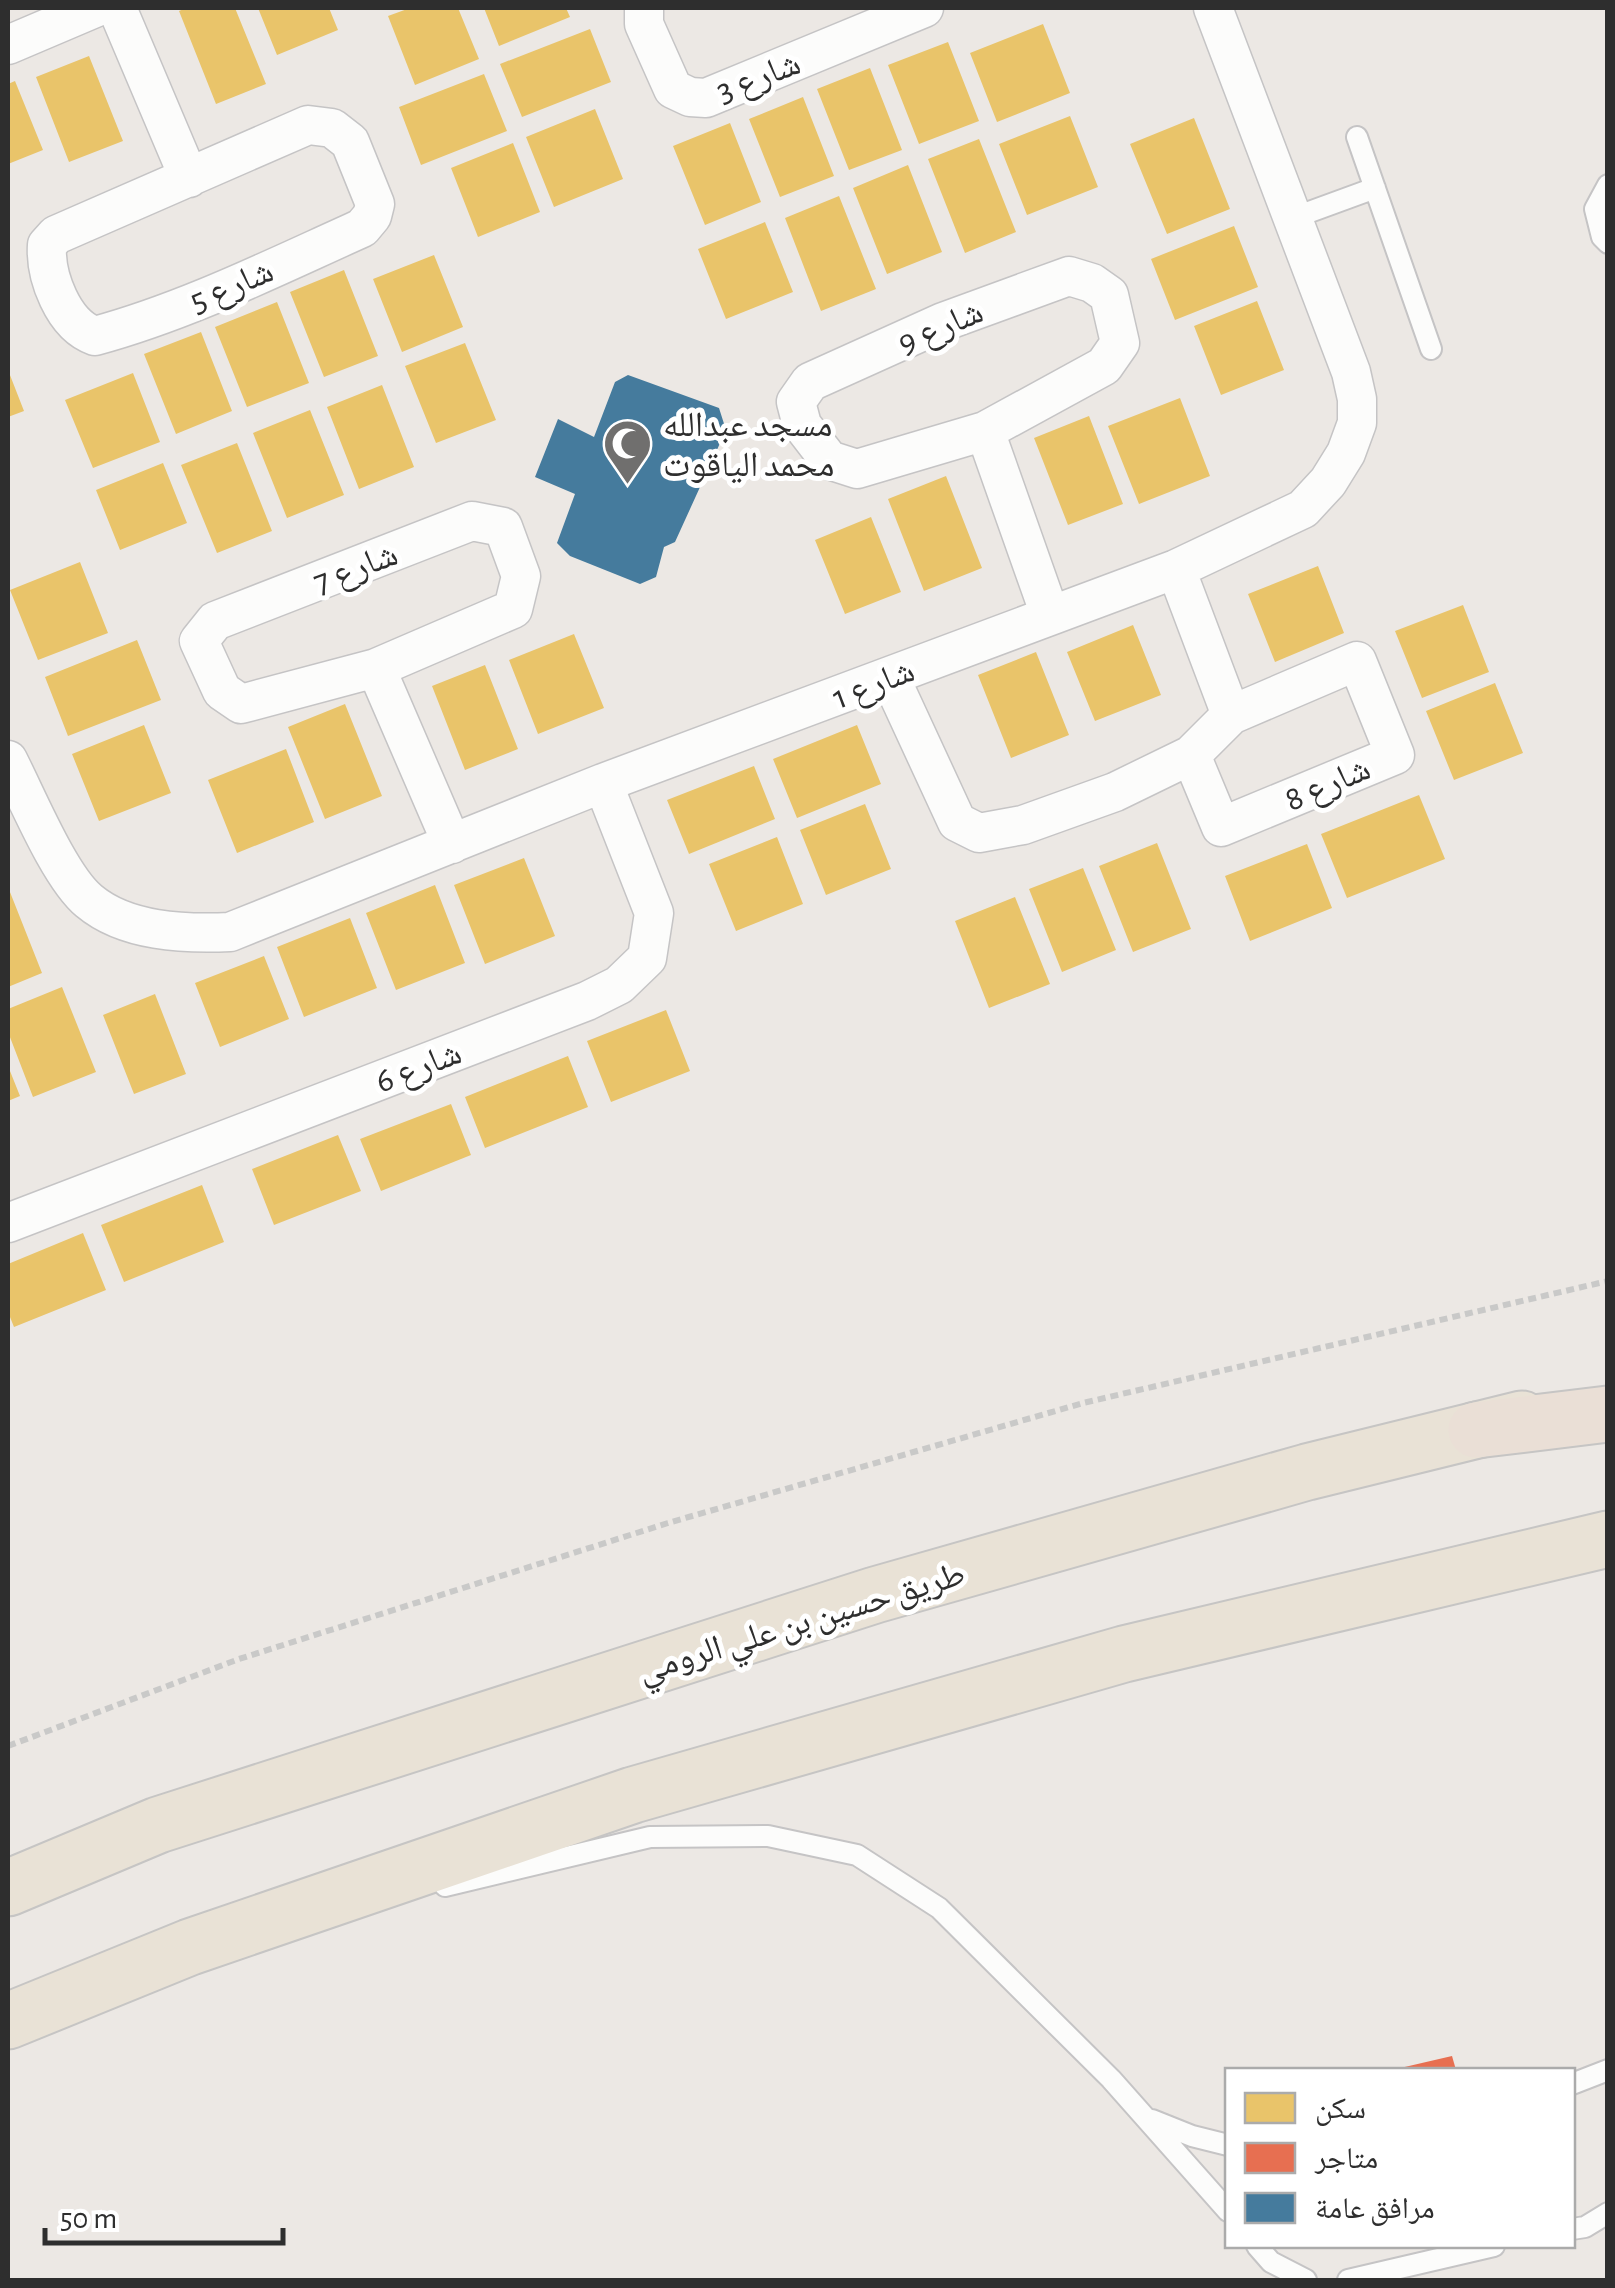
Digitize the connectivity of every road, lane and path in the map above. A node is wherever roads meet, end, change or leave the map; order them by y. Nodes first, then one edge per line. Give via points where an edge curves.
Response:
1 (95, 8) edge
2 (117, 8) edge
3 (644, 8) edge
4 (924, 8) edge
5 (1221, 10) edge
6 (8, 45) edge
7 (1356, 138) dead end
8 (190, 178) junction
9 (1608, 184) edge
10 (1375, 188) junction
11 (1293, 218) junction
12 (1608, 242) edge
13 (1431, 350) dead end
14 (985, 430) junction
15 (1176, 568) junction
16 (1050, 616) junction
17 (376, 668) junction
18 (890, 677) junction
19 (1231, 715) junction
20 (1192, 755) junction
21 (8, 760) edge
22 (603, 783) junction
23 (452, 844) junction
24 (8, 1223) edge
25 (1608, 1280) edge
26 (1608, 1398) edge
27 (1608, 1414) edge
28 (1476, 1430) junction
29 (1608, 1538) edge
30 (8, 1746) edge
31 (8, 1888) edge
32 (190, 1947) junction
33 (8, 2021) edge
34 (1608, 2070) edge
35 (1575, 2083) edge
36 (1146, 2117) junction
37 (1225, 2143) edge
38 (1225, 2209) edge
39 (1608, 2213) edge
40 (1575, 2229) edge
41 (1259, 2248) edge
42 (1485, 2248) edge
43 (1306, 2280) edge
44 (1348, 2280) edge

1 - 6 street
2 - 8 street
3 - 4 street, شارع 3 via 644,24 673,89 706,98
5 - 11 street, شارع 1
7 - 10 lane
8 - 8 street, شارع 5 via 308,125 332,128 350,142 374,204 372,216 362,228 238,284 118,330 95,336 76,327 47,267 47,245 74,226
9 - 12 lane via 1595,208
10 - 11 lane
10 - 13 lane
11 - 15 street, شارع 1 via 1351,372 1357,423 1328,482 1303,509
14 - 14 street, شارع 9 via 857,469 830,460 802,425 796,402 810,382 1068,276 1109,294 1120,343 1104,366
14 - 16 street
15 - 16 street, شارع 1
15 - 19 street
16 - 18 street, شارع 1
17 - 17 street, شارع 7 via 513,610 521,576 503,527 472,522 215,621 200,641 222,691 242,704
17 - 23 street
18 - 20 street, شارع 8 via 957,822 979,833 1023,825 1115,792
18 - 22 street, شارع 1
19 - 20 street, شارع 8
19 - 20 street, شارع 8 via 1356,661 1395,755 1221,827
21 - 23 street, شارع 1 via 65,871 88,900 157,929 230,932
22 - 23 street, شارع 1
22 - 24 street, شارع 6 via 654,913 647,958 620,984
25 - 30 path via 1083,1403 668,1523 239,1659
26 - 28 highway, طريق حسين بن علي الرومي
27 - 28 highway
28 - 31 highway, طريق حسين بن علي الرومي via 875,1596 158,1825
29 - 32 highway via 1124,1654 671,1784
32 - 33 highway
32 - 36 lane via 650,1836 768,1836 857,1855 939,1908
34 - 35 lane
36 - 37 lane
36 - 38 lane
39 - 40 lane
41 - 43 lane
42 - 44 lane

